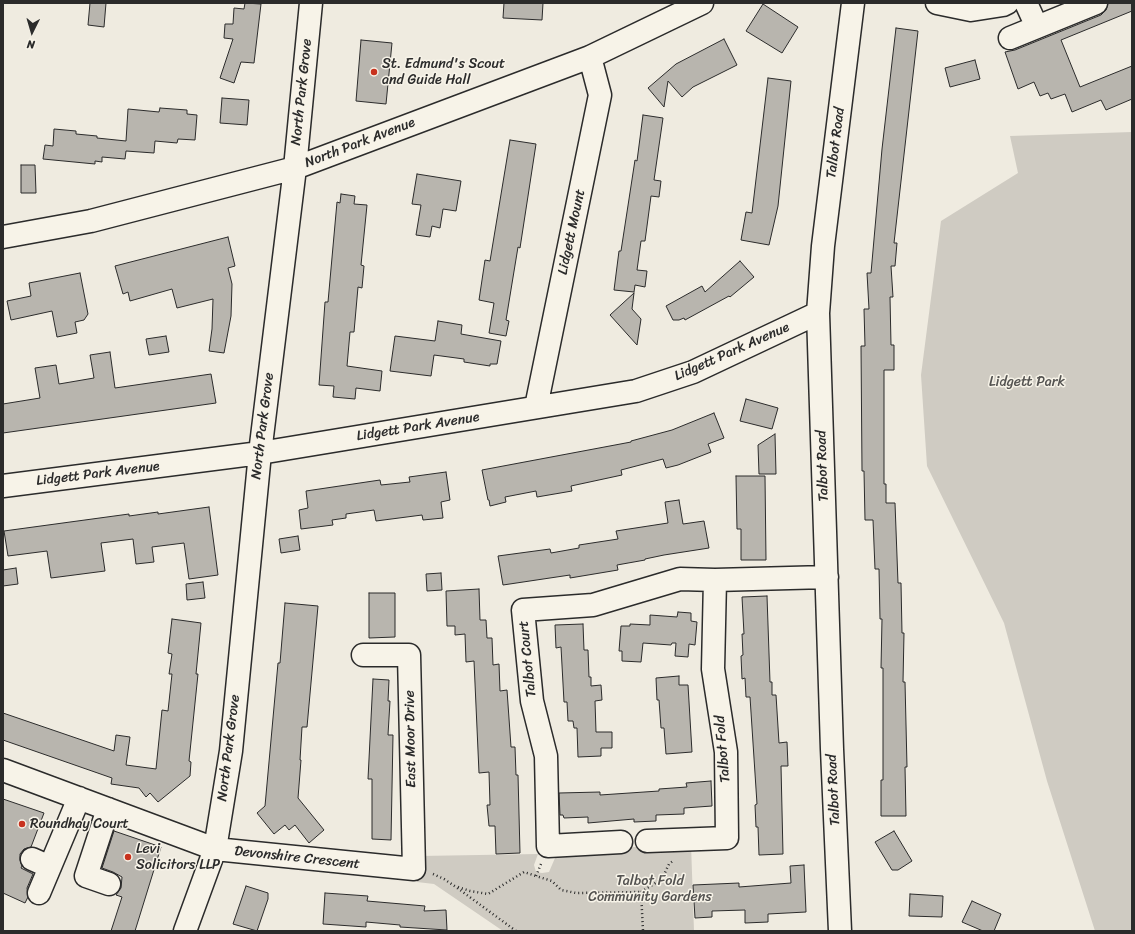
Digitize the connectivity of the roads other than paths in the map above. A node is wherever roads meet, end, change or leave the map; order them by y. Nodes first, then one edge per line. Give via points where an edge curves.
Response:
1 (311, 3) edge
2 (702, 3) edge
3 (853, 3) edge
4 (937, 3) edge
5 (1007, 3) edge
6 (1026, 3) edge
7 (1096, 3) edge
8 (1037, 27) junction
9 (1010, 38) dead end
10 (590, 57) junction
11 (294, 168) junction
12 (3, 237) edge
13 (818, 313) junction
14 (536, 407) junction
15 (260, 453) junction
16 (3, 486) edge
17 (827, 578) junction
18 (715, 580) junction
19 (363, 655) dead end
20 (3, 770) edge
21 (79, 798) junction
22 (108, 809) junction
23 (647, 841) dead end
24 (621, 842) dead end
25 (215, 849) junction
26 (414, 870) joint
27 (109, 884) dead end
28 (40, 893) dead end
29 (185, 931) edge
30 (840, 931) edge

1 - 11 street, North Park Grove
2 - 10 street, North Park Avenue
3 - 13 street, Talbot Road via 823,246
4 - 5 street via 971,10
6 - 8 street
7 - 8 street
8 - 9 street
10 - 11 street, North Park Avenue
10 - 14 street, Lidgett Mount via 600,95
11 - 12 street, North Park Avenue via 91,221
11 - 15 street, North Park Grove
13 - 14 street, Lidgett Park Avenue via 693,372 636,391
13 - 17 street, Talbot Road
14 - 15 street, Lidgett Park Avenue
15 - 16 street, Lidgett Park Avenue
15 - 25 street, North Park Grove via 231,750
17 - 18 street, Talbot Court
17 - 30 street, Talbot Road
18 - 23 street, Talbot Fold via 713,669 726,752 728,838
18 - 24 street, Talbot Court via 680,578 593,605 523,610 532,701 546,756 548,846
19 - 26 street, East Moor Drive via 410,655
20 - 21 street, Devonshire Crescent
21 - 22 street, Devonshire Crescent
21 - 28 street via 41,863
22 - 25 street, Devonshire Crescent
22 - 27 street via 86,876
25 - 26 street, Devonshire Crescent
25 - 29 street, North Park Grove

